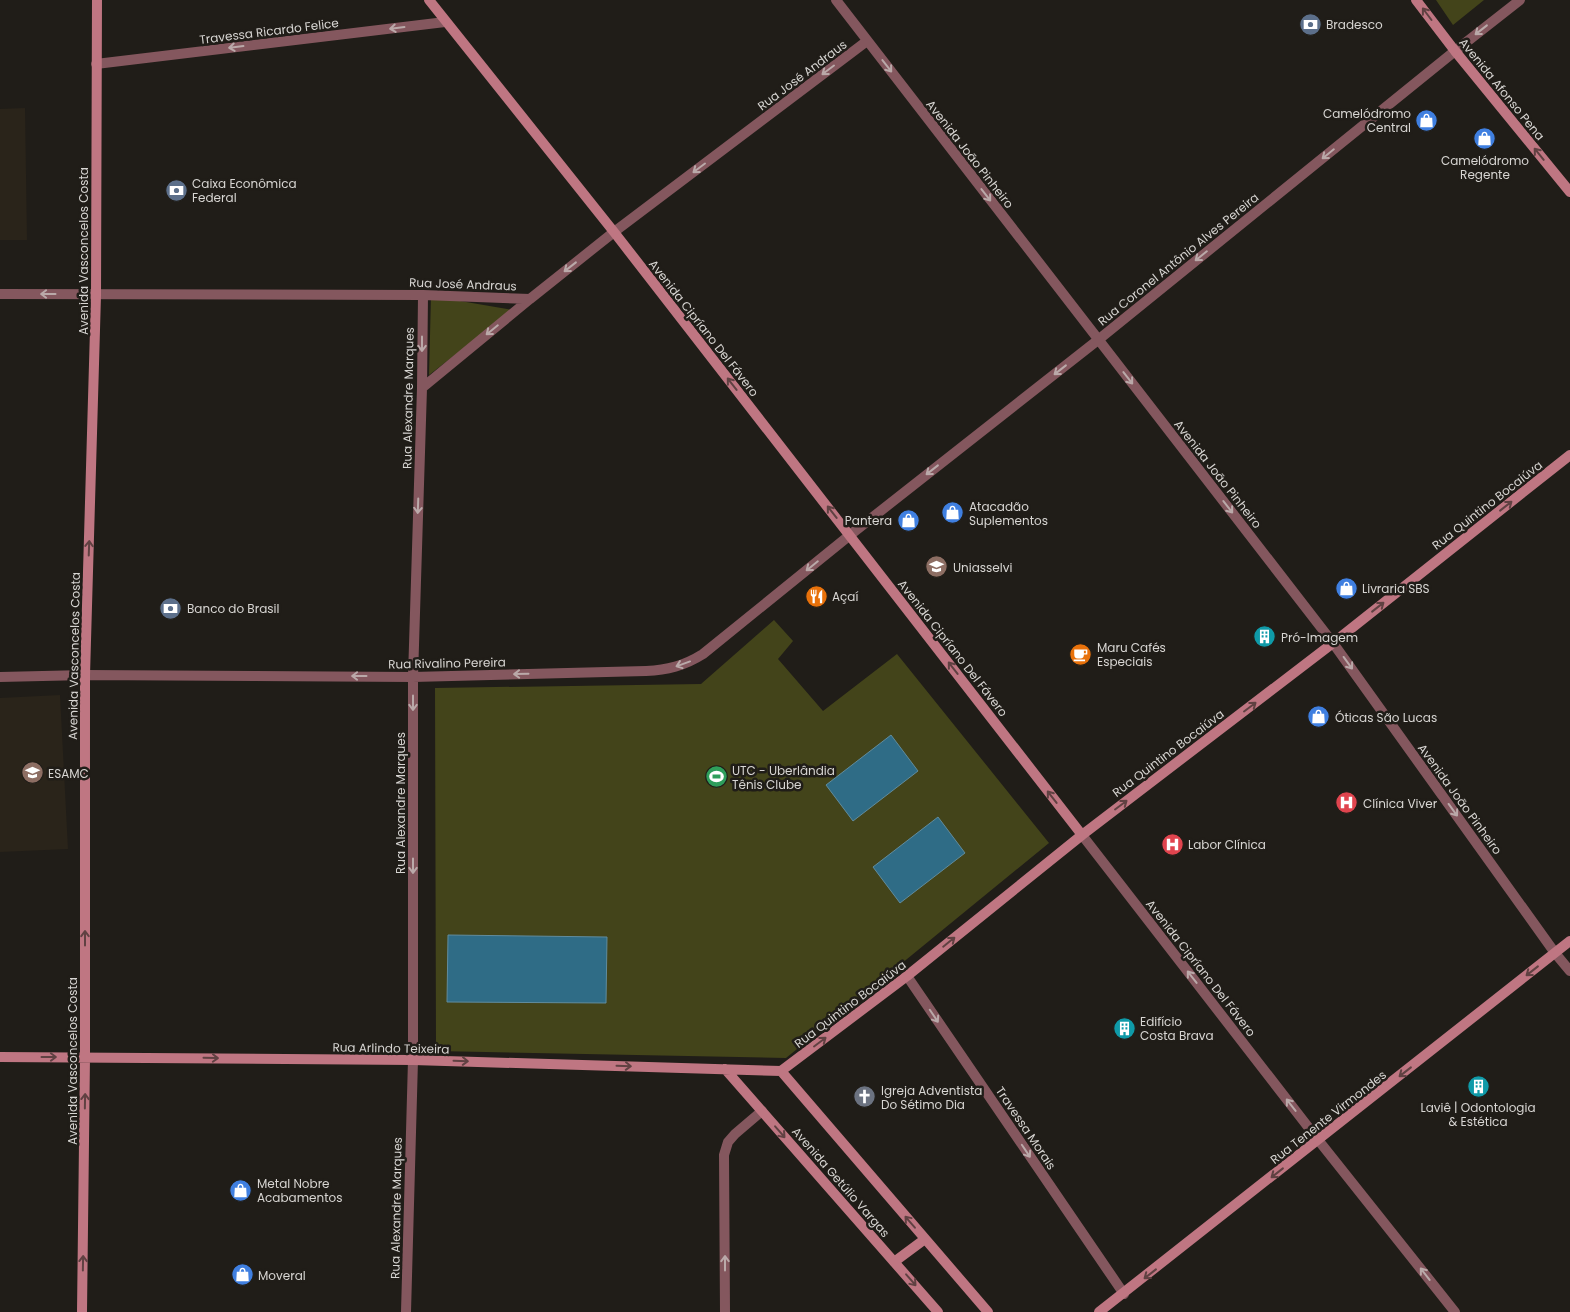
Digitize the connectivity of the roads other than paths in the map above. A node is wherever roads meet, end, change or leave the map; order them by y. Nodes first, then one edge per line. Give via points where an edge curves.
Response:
1 (97, 0) edge
2 (429, 0) edge
3 (836, 0) edge
4 (1416, 0) edge
5 (1520, 0) edge
6 (445, 22) junction
7 (867, 41) junction
8 (1455, 51) junction
9 (96, 64) junction
10 (1570, 192) edge
11 (614, 232) junction
12 (0, 294) edge
13 (96, 295) junction
14 (423, 295) junction
15 (530, 300) junction
16 (1098, 340) junction
17 (422, 388) junction
18 (1570, 455) edge
19 (850, 535) junction
20 (1334, 643) junction
21 (85, 675) junction
22 (0, 676) edge
23 (413, 677) junction
24 (1082, 835) junction
25 (1570, 941) edge
26 (1555, 953) junction
27 (1570, 971) edge
28 (907, 976) junction
29 (0, 1057) edge
30 (85, 1057) junction
31 (413, 1060) junction
32 (725, 1069) junction
33 (781, 1071) junction
34 (762, 1112) junction
35 (1319, 1140) junction
36 (925, 1238) junction
37 (894, 1262) junction
38 (1124, 1294) junction
39 (82, 1312) edge
40 (406, 1312) edge
41 (725, 1312) edge
42 (938, 1312) edge
43 (988, 1312) edge
44 (1100, 1312) edge
45 (1455, 1312) edge

1 - 9 street, Avenida Vasconcelos Costa
2 - 6 street, Avenida Cipríano Del Fávero
3 - 7 street, Avenida João Pinheiro
8 -> 4 street, Avenida Afonso Pena
5 -> 8 street, Rua Coronel Antônio Alves Pereira
6 -> 9 street, Travessa Ricardo Felice
6 - 11 street, Avenida Cipríano Del Fávero
7 -> 11 street, Rua José Andraus
7 -> 16 street, Avenida João Pinheiro
10 -> 8 street, Avenida Afonso Pena
8 -> 16 street, Rua Coronel Antônio Alves Pereira
9 - 13 street, Avenida Vasconcelos Costa
11 -> 15 street, Rua José Andraus
19 -> 11 street, Avenida Cipríano Del Fávero
13 -> 12 street, Rua José Andraus
13 - 14 street, Rua José Andraus
21 -> 13 street, Avenida Vasconcelos Costa
14 - 15 street, Rua José Andraus
14 -> 17 street, Rua Alexandre Marques
15 -> 17 street
16 -> 19 street, Rua Coronel Antônio Alves Pereira
16 -> 20 street, Avenida João Pinheiro
17 -> 23 street, Rua Alexandre Marques
20 -> 18 street, Rua Quintino Bocaiúva
19 -> 23 street, Rua Rivalino Pereira via 703,654 676,667 646,671
24 -> 19 street, Avenida Cipríano Del Fávero
24 -> 20 street, Rua Quintino Bocaiúva
20 -> 26 street, Avenida João Pinheiro
21 - 22 street, Rua Rivalino Pereira
23 -> 21 street, Rua Rivalino Pereira
30 -> 21 street, Avenida Vasconcelos Costa
23 -> 31 street, Rua Alexandre Marques
28 -> 24 street, Rua Quintino Bocaiúva
35 -> 24 street, Avenida Cipríano Del Fávero
25 - 26 street, Rua Tenente Virmondes
26 - 27 street, Avenida João Pinheiro
26 -> 35 street, Rua Tenente Virmondes
33 -> 28 street, Rua Quintino Bocaiúva
28 -> 38 street, Travessa Morais
29 -> 30 street, Rua Arlindo Teixeira
30 -> 31 street, Rua Arlindo Teixeira
39 -> 30 street, Avenida Vasconcelos Costa
31 -> 32 street, Rua Arlindo Teixeira
31 - 40 street, Rua Alexandre Marques
32 - 33 street, Rua Arlindo Teixeira
32 - 34 street, Avenida Getúlio Vargas
36 -> 33 street
34 -> 37 street, Avenida Getúlio Vargas
41 -> 34 street via 724,1155 734,1134
35 -> 38 street, Rua Tenente Virmondes
45 -> 35 street, Avenida Cipríano Del Fávero
36 - 37 street
36 - 43 street
37 -> 42 street, Avenida Getúlio Vargas
38 - 44 street, Rua Tenente Virmondes

